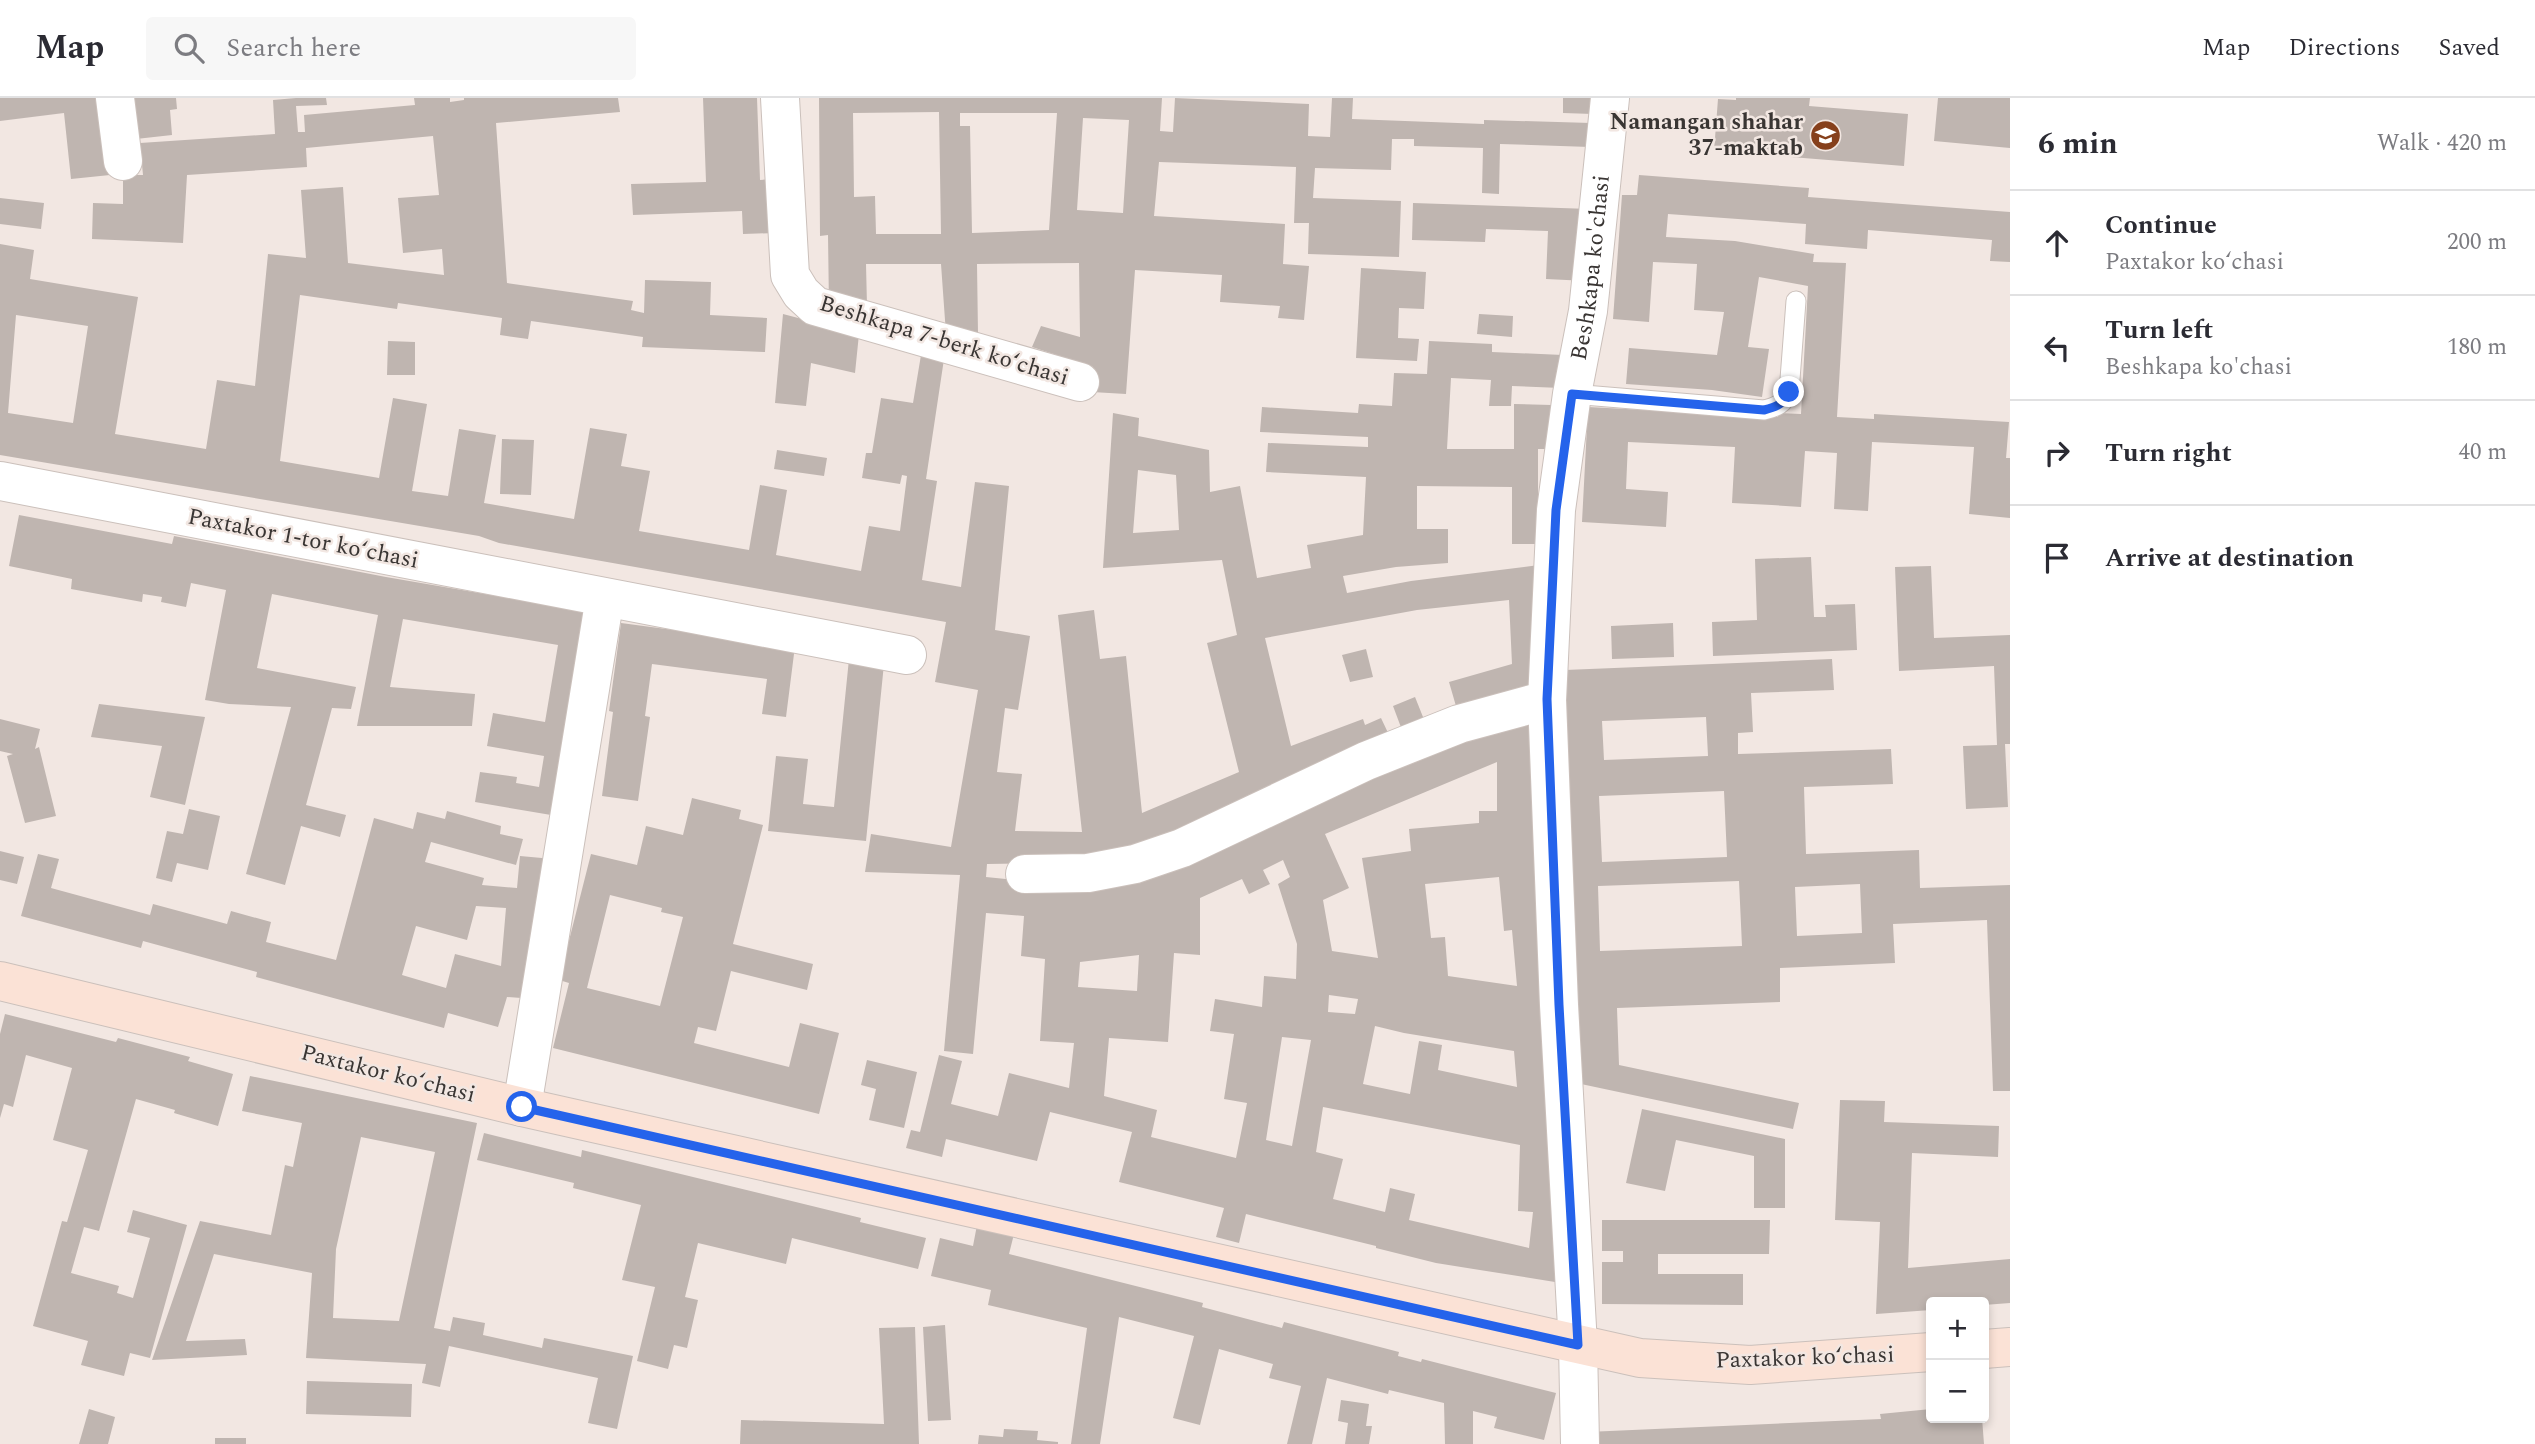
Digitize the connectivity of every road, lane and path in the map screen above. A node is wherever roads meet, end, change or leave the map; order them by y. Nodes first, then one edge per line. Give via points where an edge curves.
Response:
1 (116, 98) edge
2 (780, 98) edge
3 (1610, 98) edge
4 (122, 161) dead end
5 (1796, 301) dead end
6 (1080, 382) dead end
7 (1572, 394) junction
8 (0, 481) edge
9 (605, 597) junction
10 (907, 655) dead end
11 (1547, 699) junction
12 (1025, 874) dead end
13 (0, 981) edge
14 (522, 1107) junction
15 (1578, 1345) junction
16 (2010, 1347) edge
17 (1989, 1349) edge
18 (1926, 1352) edge
19 (1580, 1444) edge

1 - 4 street
2 - 6 street, Beshkapa 7-berk koʻchasi via 790,275 801,293 815,306
3 - 7 street, Beshkapa ko'chasi via 1588,310
5 - 7 lane via 1789,392 1777,407 1764,410
7 - 11 street, Beshkapa ko'chasi via 1556,510
8 - 9 street, Paxtakor 1-tor koʻchasi
9 - 10 street, Paxtakor 1-tor koʻchasi
9 - 14 street
11 - 12 street via 1459,724 1366,761 1182,848 1135,864 1088,873
11 - 15 street, Beshkapa ko'chasi
13 - 14 main road, Paxtakor koʻchasi
14 - 15 main road, Paxtakor koʻchasi
15 - 18 main road, Paxtakor koʻchasi via 1640,1358 1750,1365
15 - 19 street, Beshkapa ko'chasi
16 - 17 main road

